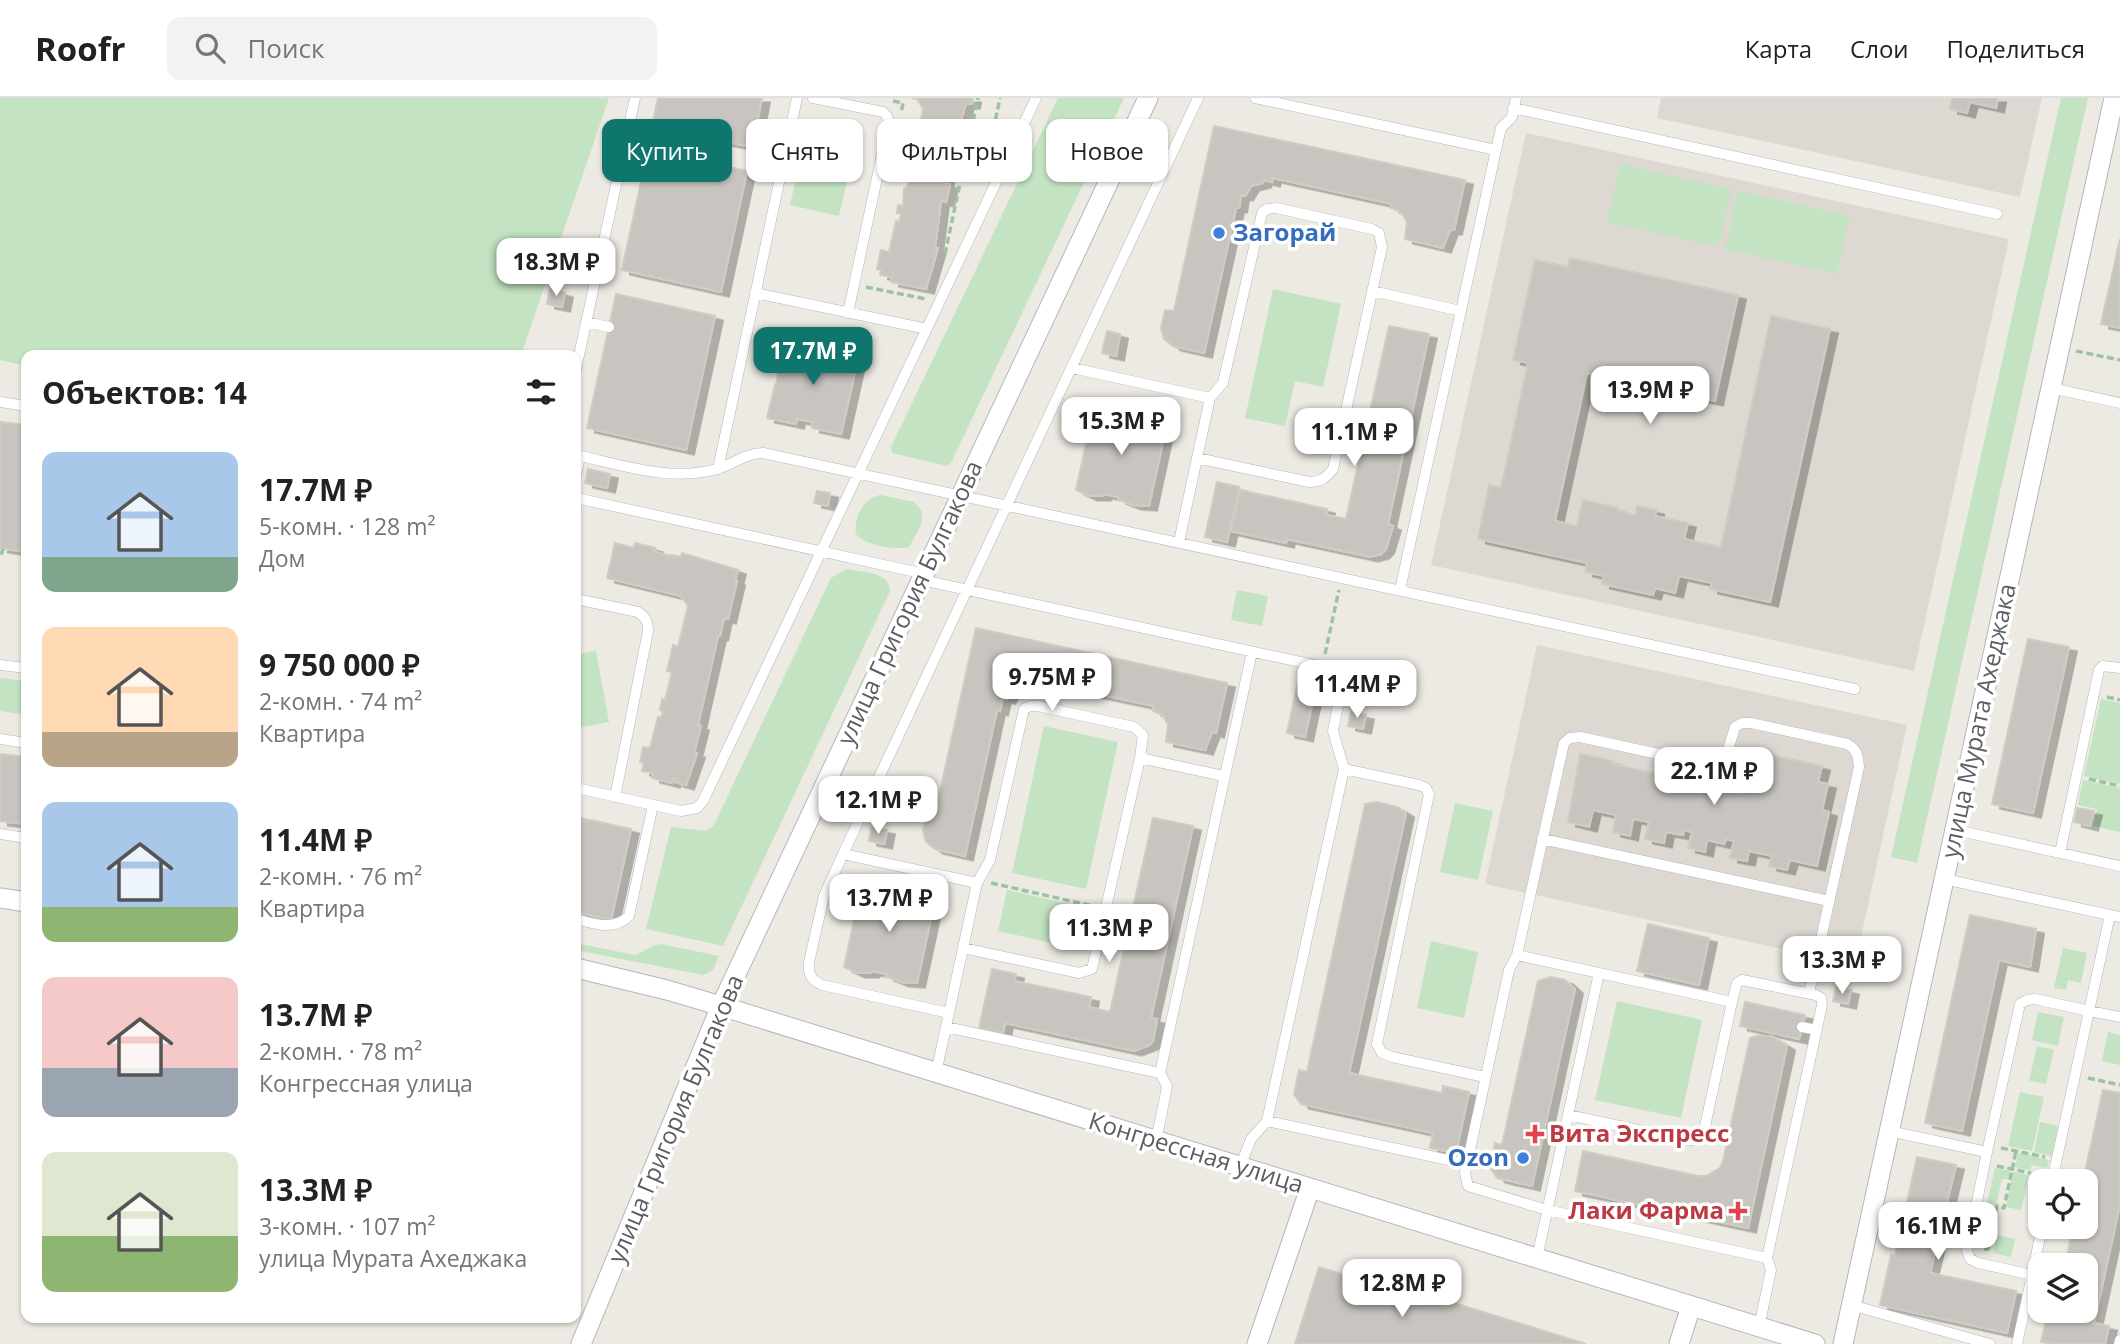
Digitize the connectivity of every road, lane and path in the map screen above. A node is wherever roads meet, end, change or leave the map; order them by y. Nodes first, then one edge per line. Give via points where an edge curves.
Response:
1 (635, 98) edge
2 (797, 98) edge
3 (813, 98) edge
4 (978, 98) edge
5 (1000, 98) edge
6 (1036, 98) edge
7 (1148, 98) edge
8 (1198, 98) edge
9 (1255, 98) edge
10 (891, 100) dead end
11 (1514, 103) edge
12 (2116, 105) edge
13 (900, 116) dead end
14 (974, 119) edge
15 (996, 119) edge
16 (1496, 150) junction
17 (961, 182) edge
18 (1997, 214) dead end
19 (952, 248) dead end
20 (865, 287) dead end
21 (931, 291) dead end
22 (1372, 291) junction
23 (755, 293) junction
24 (1461, 311) junction
25 (848, 313) junction
26 (586, 322) junction
27 (609, 327) dead end
28 (927, 329) junction
29 (2060, 347) junction
30 (580, 350) edge
31 (2120, 360) edge
32 (1072, 368) junction
33 (2051, 388) junction
34 (1210, 398) junction
35 (0, 402) edge
36 (2120, 403) edge
37 (21, 405) edge
38 (581, 457) edge
39 (1197, 458) junction
40 (718, 468) junction
41 (859, 473) junction
42 (961, 495) junction
43 (581, 499) edge
44 (1007, 505) junction
45 (1179, 542) junction
46 (821, 551) junction
47 (923, 577) junction
48 (1342, 577) junction
49 (967, 590) junction
50 (1400, 590) junction
51 (581, 600) edge
52 (1252, 652) junction
53 (0, 665) edge
54 (1317, 666) junction
55 (21, 667) edge
56 (2120, 668) edge
57 (1306, 688) dead end
58 (1855, 689) dead end
59 (0, 739) edge
60 (21, 742) edge
61 (1140, 758) junction
62 (1344, 769) junction
63 (1224, 776) junction
64 (2076, 776) junction
65 (2120, 786) edge
66 (581, 789) edge
67 (615, 797) junction
68 (653, 805) junction
69 (1955, 830) junction
70 (0, 834) edge
71 (21, 837) edge
72 (1542, 839) junction
73 (2060, 853) junction
74 (843, 855) junction
75 (2120, 866) edge
76 (1944, 879) junction
77 (978, 882) junction
78 (0, 898) edge
79 (21, 901) edge
80 (1829, 901) junction
81 (1107, 909) junction
82 (2115, 916) edge
83 (581, 920) edge
84 (963, 948) junction
85 (1517, 955) junction
86 (581, 969) edge
87 (1599, 972) junction
88 (1809, 993) junction
89 (1732, 1002) junction
90 (722, 1006) junction
91 (2089, 1011) junction
92 (949, 1013) junction
93 (2120, 1017) edge
94 (946, 1027) junction
95 (1802, 1027) dead end
96 (1817, 1030) junction
97 (936, 1073) junction
98 (1160, 1073) junction
99 (2075, 1076) junction
100 (1485, 1077) junction
101 (2120, 1085) edge
102 (1568, 1115) junction
103 (1267, 1121) junction
104 (1889, 1131) junction
105 (1156, 1141) junction
106 (2016, 1151) junction
107 (1987, 1153) junction
108 (2057, 1160) junction
109 (1466, 1164) junction
110 (1240, 1167) junction
111 (2012, 1169) junction
112 (2055, 1169) edge
113 (2028, 1172) edge
114 (1310, 1188) junction
115 (1547, 1210) junction
116 (1968, 1245) junction
117 (1537, 1258) junction
118 (1767, 1258) junction
119 (2028, 1274) edge
120 (2028, 1293) edge
121 (1851, 1305) junction
122 (1691, 1306) junction
123 (1759, 1327) junction
124 (582, 1344) edge
125 (1257, 1344) edge
126 (1679, 1344) edge
127 (1815, 1344) edge
128 (1843, 1344) edge
129 (1990, 1344) edge
130 (2017, 1344) edge

1 - 26 lane
2 - 23 lane
3 - 25 lane via 883,112 889,122
4 - 14 path
5 - 15 path
6 - 28 lane
7 - 42 street, улица Григория Булгакова
8 - 32 lane
9 - 16 lane
10 - 13 path via 903,103
11 - 16 lane
11 - 18 lane
12 - 29 street, улица Мурата Ахеджака
16 - 24 lane
17 - 19 path via 946,259
20 - 21 path via 925,300
22 - 24 lane
22 - 34 lane via 1382,247 1379,233 1267,209 1259,218 1223,383
22 - 39 lane via 1333,469 1327,477 1309,482
23 - 25 lane
23 - 40 lane
24 - 50 lane
25 - 28 lane
26 - 27 lane
26 - 30 lane
28 - 41 lane
29 - 31 path
29 - 33 street, улица Мурата Ахеджака
32 - 34 lane
32 - 44 lane
33 - 36 lane
33 - 69 street, улица Мурата Ахеджака
34 - 39 lane
35 - 37 lane
38 - 40 lane via 672,475
39 - 45 lane
40 - 41 lane via 752,453 764,453
41 - 42 lane
41 - 46 lane
42 - 44 lane
42 - 47 street, улица Григория Булгакова
43 - 46 lane
44 - 45 lane
44 - 49 lane
45 - 48 lane via 1215,545
46 - 47 lane
46 - 68 lane via 703,801 697,808 681,811
47 - 49 lane
47 - 90 street, улица Григория Булгакова
48 - 50 lane
48 - 54 path
49 - 52 lane
49 - 74 lane
50 - 58 lane
51 - 67 lane via 638,612 648,623
52 - 54 lane
52 - 63 lane
53 - 55 lane
54 - 57 lane
54 - 62 lane via 1337,672 1340,681 1333,731
56 - 64 lane via 2108,665 2099,670
59 - 60 lane
61 - 63 lane
61 - 77 lane via 1143,735 1134,727 1038,706 1024,709 990,860
61 - 81 lane
62 - 100 lane via 1419,785 1429,794 1377,1044 1382,1053 1392,1057
62 - 103 lane
63 - 98 lane
64 - 65 path
64 - 73 lane
66 - 67 lane
67 - 68 lane
68 - 83 lane via 629,916 612,926
69 - 73 lane
69 - 76 street, улица Мурата Ахеджака
70 - 71 lane
72 - 80 lane
72 - 80 lane via 1562,750 1570,738 1713,766 1724,763 1735,727 1751,723 1847,744 1858,757
72 - 85 lane
73 - 75 lane
74 - 77 lane
74 - 92 lane via 824,896 809,962 813,981
76 - 82 lane
76 - 104 street, улица Мурата Ахеджака
77 - 81 path
77 - 84 lane
78 - 79 street
80 - 88 lane
81 - 84 lane via 1095,963 1085,972
82 - 91 lane
84 - 92 lane
85 - 87 lane
85 - 100 lane via 1509,970
86 - 90 street, Конгрессная улица
87 - 89 lane
87 - 102 lane
88 - 89 lane via 1742,980
88 - 96 lane via 1821,998
89 - 102 lane via 1699,1137 1685,1140
90 - 97 street, Конгрессная улица
90 - 124 street, улица Григория Булгакова
91 - 93 lane
91 - 99 lane
91 - 107 lane via 2035,999 2020,1004
92 - 94 lane
94 - 97 lane
94 - 98 lane via 991,1033
95 - 96 lane
96 - 118 lane
97 - 105 street, Конгрессная улица
98 - 105 lane via 1167,1086
99 - 101 path
99 - 108 lane
100 - 109 lane
102 - 115 lane
103 - 109 lane via 1442,1155
103 - 110 lane via 1251,1139
104 - 107 lane
104 - 121 street, улица Мурата Ахеджака
105 - 110 street, Конгрессная улица
106 - 107 path
106 - 108 path
106 - 111 path
107 - 111 path
107 - 116 lane
108 - 112 lane
109 - 115 lane via 1468,1186
110 - 114 street, Конгрессная улица
111 - 113 path
111 - 116 path via 2004,1208 1997,1206 1988,1249
114 - 117 street, Конгрессная улица
114 - 125 street
115 - 117 lane
115 - 118 lane
116 - 119 lane via 1970,1259 1978,1263
117 - 122 street, Конгрессная улица
118 - 123 lane via 1771,1270
120 - 130 lane
121 - 128 street, улица Мурата Ахеджака
121 - 129 lane
122 - 123 street, Конгрессная улица
122 - 126 street
123 - 127 street, Конгрессная улица

